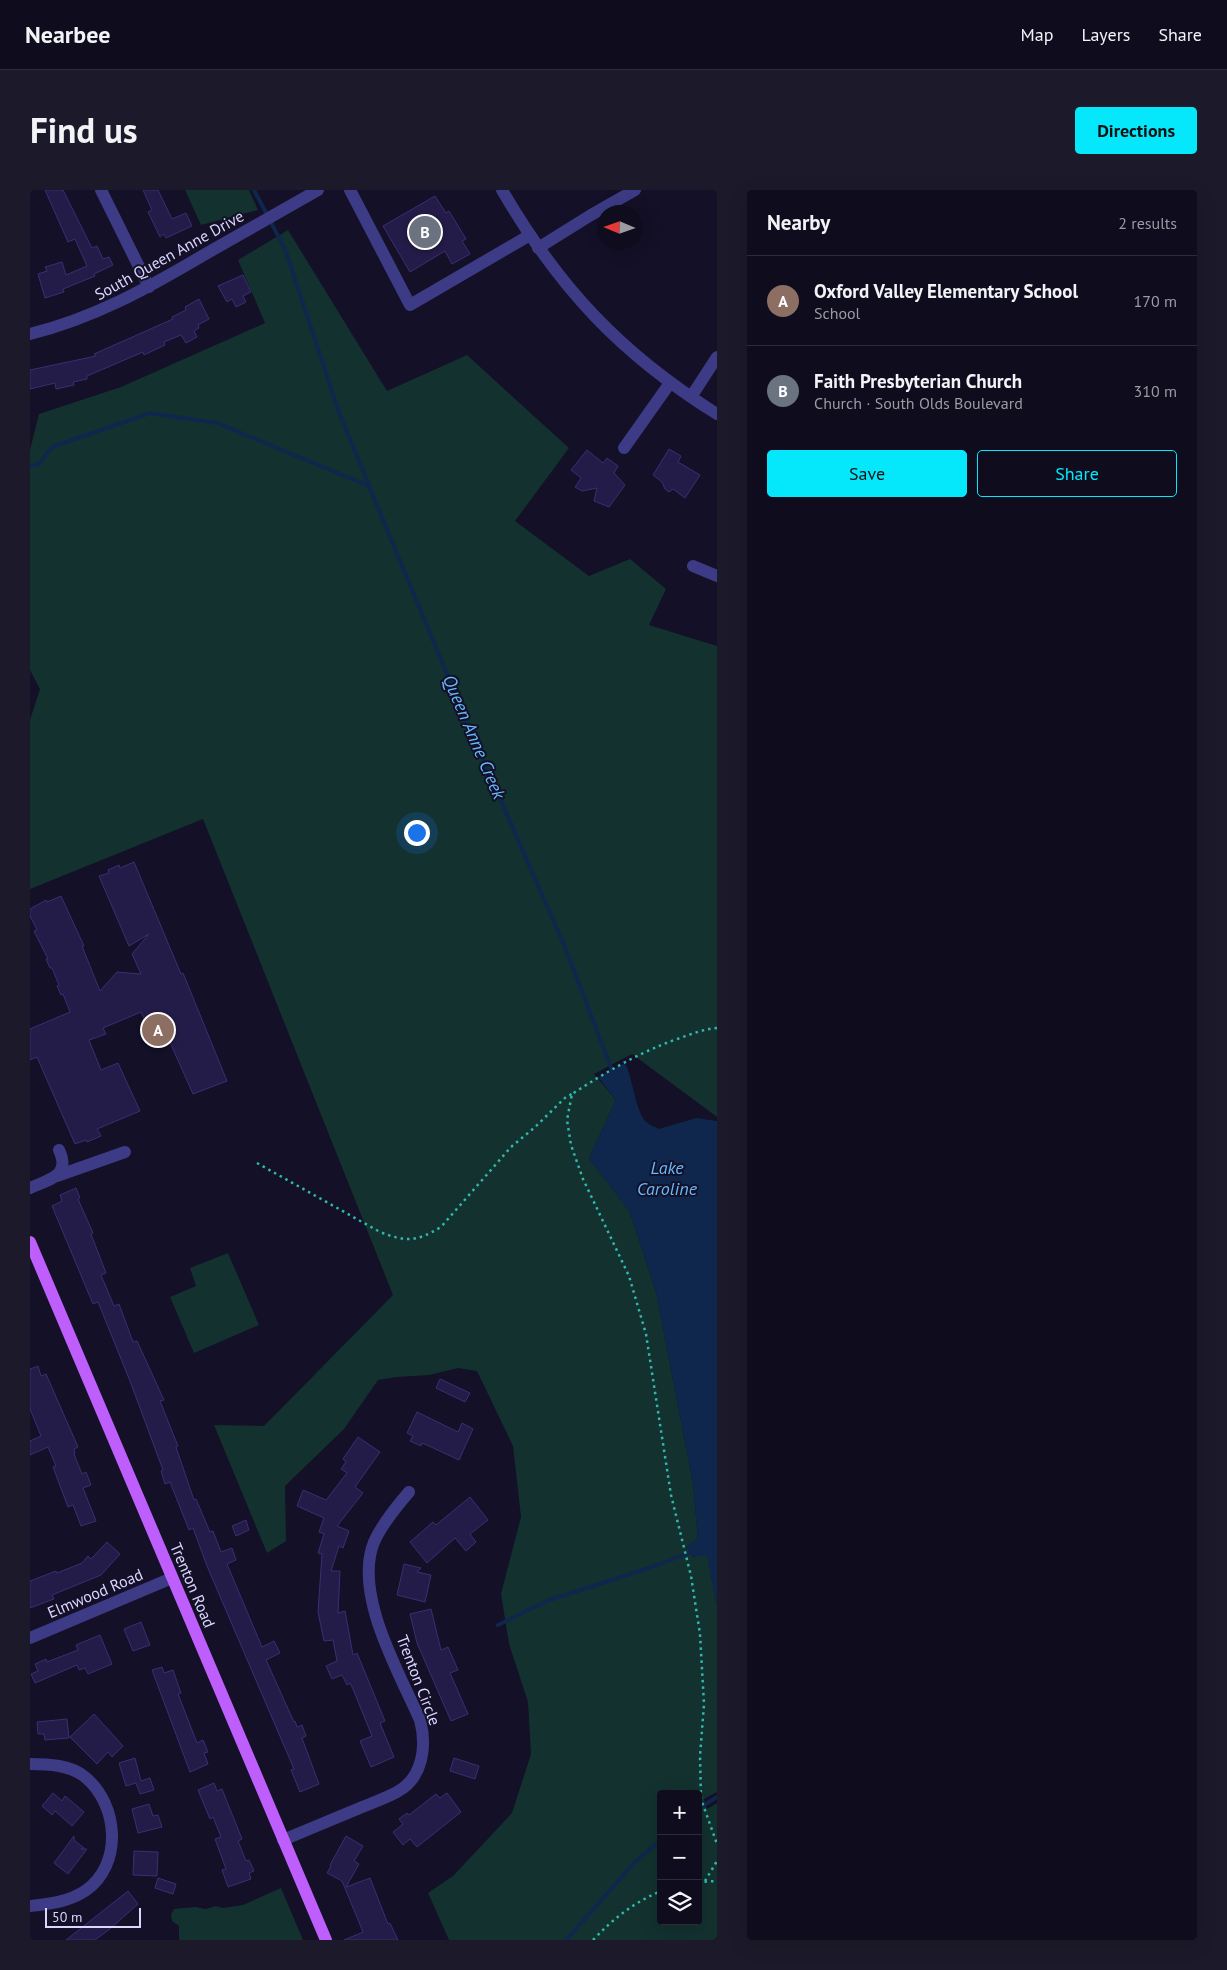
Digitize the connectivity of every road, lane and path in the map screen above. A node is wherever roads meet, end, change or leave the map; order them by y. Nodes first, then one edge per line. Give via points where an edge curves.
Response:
1 (101, 190) edge
2 (318, 190) edge
3 (350, 190) edge
4 (502, 190) edge
5 (635, 190) edge
6 (530, 235) junction
7 (538, 248) junction
8 (149, 287) junction
9 (30, 334) edge
10 (717, 357) edge
11 (670, 383) junction
12 (691, 398) junction
13 (717, 414) edge
14 (624, 448) dead end
15 (693, 566) dead end
16 (717, 576) edge
17 (717, 1028) edge
18 (572, 1094) junction
19 (59, 1150) dead end
20 (125, 1152) dead end
21 (257, 1163) dead end
22 (57, 1176) junction
23 (30, 1188) edge
24 (30, 1242) edge
25 (409, 1492) dead end
26 (172, 1578) junction
27 (30, 1638) edge
28 (30, 1764) edge
29 (283, 1840) junction
30 (717, 1844) edge
31 (717, 1862) edge
32 (702, 1881) edge
33 (705, 1881) junction
34 (717, 1881) edge
35 (657, 1893) edge
36 (30, 1906) edge
37 (326, 1940) edge
38 (593, 1940) edge

1 - 8 street
2 - 8 street, South Queen Anne Drive
3 - 6 street via 410,305
4 - 6 street
5 - 7 street
6 - 7 street
7 - 11 street via 582,304
8 - 9 street, South Queen Anne Drive via 93,315
10 - 12 street
11 - 12 street
11 - 14 street
12 - 13 street
15 - 16 street
17 - 18 path via 662,1044 625,1061
18 - 21 path via 511,1147 441,1228 411,1240 380,1232
18 - 30 path via 567,1120 571,1145 583,1179 629,1276 646,1334 671,1495 688,1562 700,1634 704,1704 701,1799
19 - 22 street via 63,1169
20 - 22 street
22 - 23 street
24 - 26 main road, Trenton Road
25 - 29 street, Trenton Circle via 383,1525 374,1543 368,1585 375,1614 420,1720 424,1734 421,1762 413,1777 397,1792
26 - 27 street, Elmwood Road
26 - 29 main road, Trenton Road
28 - 36 street via 54,1765 85,1776 110,1812 112,1832 108,1862 96,1882 62,1902
29 - 37 main road, Trenton Road
31 - 33 path
32 - 33 path
33 - 34 path
35 - 38 path via 616,1916

